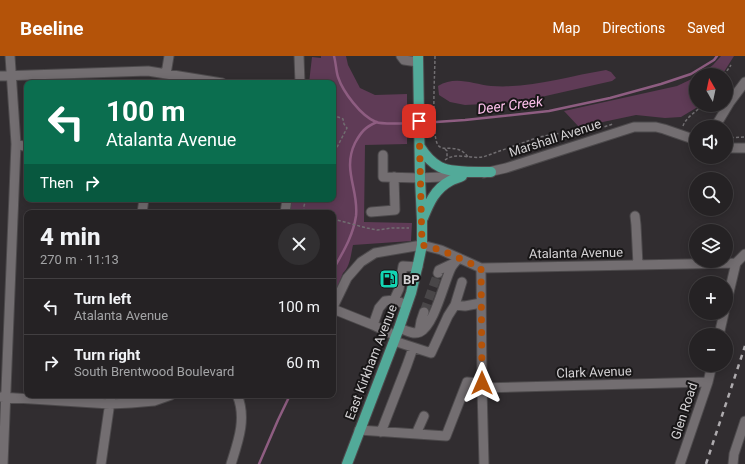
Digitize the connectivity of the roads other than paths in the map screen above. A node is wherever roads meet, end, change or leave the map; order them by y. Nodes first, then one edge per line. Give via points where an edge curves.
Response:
1 (10, 56) edge
2 (169, 56) edge
3 (299, 56) edge
4 (401, 56) edge
5 (418, 59) edge
6 (166, 74) junction
7 (0, 76) edge
8 (11, 76) junction
9 (203, 80) edge
10 (300, 80) edge
11 (745, 82) edge
12 (720, 120) edge
13 (689, 138) edge
14 (16, 144) junction
15 (24, 146) edge
16 (420, 147) junction
17 (733, 148) edge
18 (745, 148) edge
19 (383, 156) dead end
20 (491, 172) junction
21 (462, 176) junction
22 (394, 177) junction
23 (420, 178) junction
24 (371, 212) dead end
25 (635, 216) dead end
26 (422, 222) junction
27 (422, 245) junction
28 (745, 254) edge
29 (457, 261) junction
30 (736, 263) junction
31 (638, 265) junction
32 (418, 267) junction
33 (481, 268) junction
34 (438, 273) tunnel mouth
35 (733, 276) edge
36 (462, 282) dead end
37 (394, 300) junction
38 (336, 302) edge
39 (481, 303) junction
40 (407, 304) junction
41 (455, 305) junction
42 (336, 309) edge
43 (424, 312) tunnel mouth
44 (373, 325) junction
45 (419, 332) junction
46 (396, 335) junction
47 (412, 348) junction
48 (710, 372) edge
49 (708, 382) junction
50 (482, 385) junction
51 (2, 397) edge
52 (24, 397) edge
53 (56, 398) edge
54 (162, 398) edge
55 (238, 398) edge
56 (111, 399) edge
57 (424, 416) dead end
58 (745, 421) edge
59 (359, 430) junction
60 (381, 432) junction
61 (416, 434) junction
62 (3, 464) edge
63 (101, 464) edge
64 (231, 464) edge
65 (346, 464) edge
66 (484, 464) edge
67 (680, 464) edge
68 (733, 464) edge

1 - 8 street
2 - 6 street
3 - 10 street
4 - 5 street via 404,60
5 - 16 main road, East Kirkham Avenue
6 - 8 street via 148,71
6 - 9 street
7 - 8 street
8 - 14 street
11 - 12 street
13 - 20 street, Marshall Avenue via 660,128 634,127
14 - 15 street
14 - 51 street
16 - 20 main road via 424,154 441,168 463,172
16 - 23 main road, East Kirkham Avenue
17 - 18 street
19 - 22 street via 383,177
20 - 21 street, Marshall Avenue
21 - 23 street, Marshall Avenue
21 - 26 main road via 438,190 431,199
22 - 23 street, Marshall Avenue
22 - 24 street via 395,210
23 - 26 main road, East Kirkham Avenue
25 - 31 street
26 - 27 main road, East Kirkham Avenue
27 - 29 street, Atalanta Avenue via 441,250
27 - 32 main road, East Kirkham Avenue
27 - 38 street via 375,253 361,262 347,278
28 - 30 street
29 - 33 street, Atalanta Avenue
29 - 34 street via 439,270
29 - 45 street via 451,268 434,312 424,330
30 - 31 street, Atalanta Avenue
30 - 35 street
31 - 33 street, Atalanta Avenue
32 - 37 street via 403,266 399,289
32 - 40 main road, East Kirkham Avenue
33 - 39 street
36 - 41 street
37 - 40 street
37 - 44 street via 385,301 379,308
39 - 41 street
39 - 50 street
40 - 46 main road, East Kirkham Avenue
41 - 47 street via 431,353
42 - 44 street
43 - 45 street
44 - 46 street
45 - 46 street
46 - 47 street
46 - 59 main road, East Kirkham Avenue
47 - 60 street
48 - 49 street, Glen Road
49 - 50 street, Clark Avenue
49 - 67 street, Glen Road
50 - 61 street, Clark Avenue via 467,382 446,436
50 - 66 street
51 - 52 street
51 - 62 street
53 - 56 street
54 - 56 street via 131,404
55 - 64 street via 241,425
56 - 63 street
57 - 61 street
58 - 68 street
59 - 60 street
59 - 65 main road, East Kirkham Avenue
60 - 61 street

